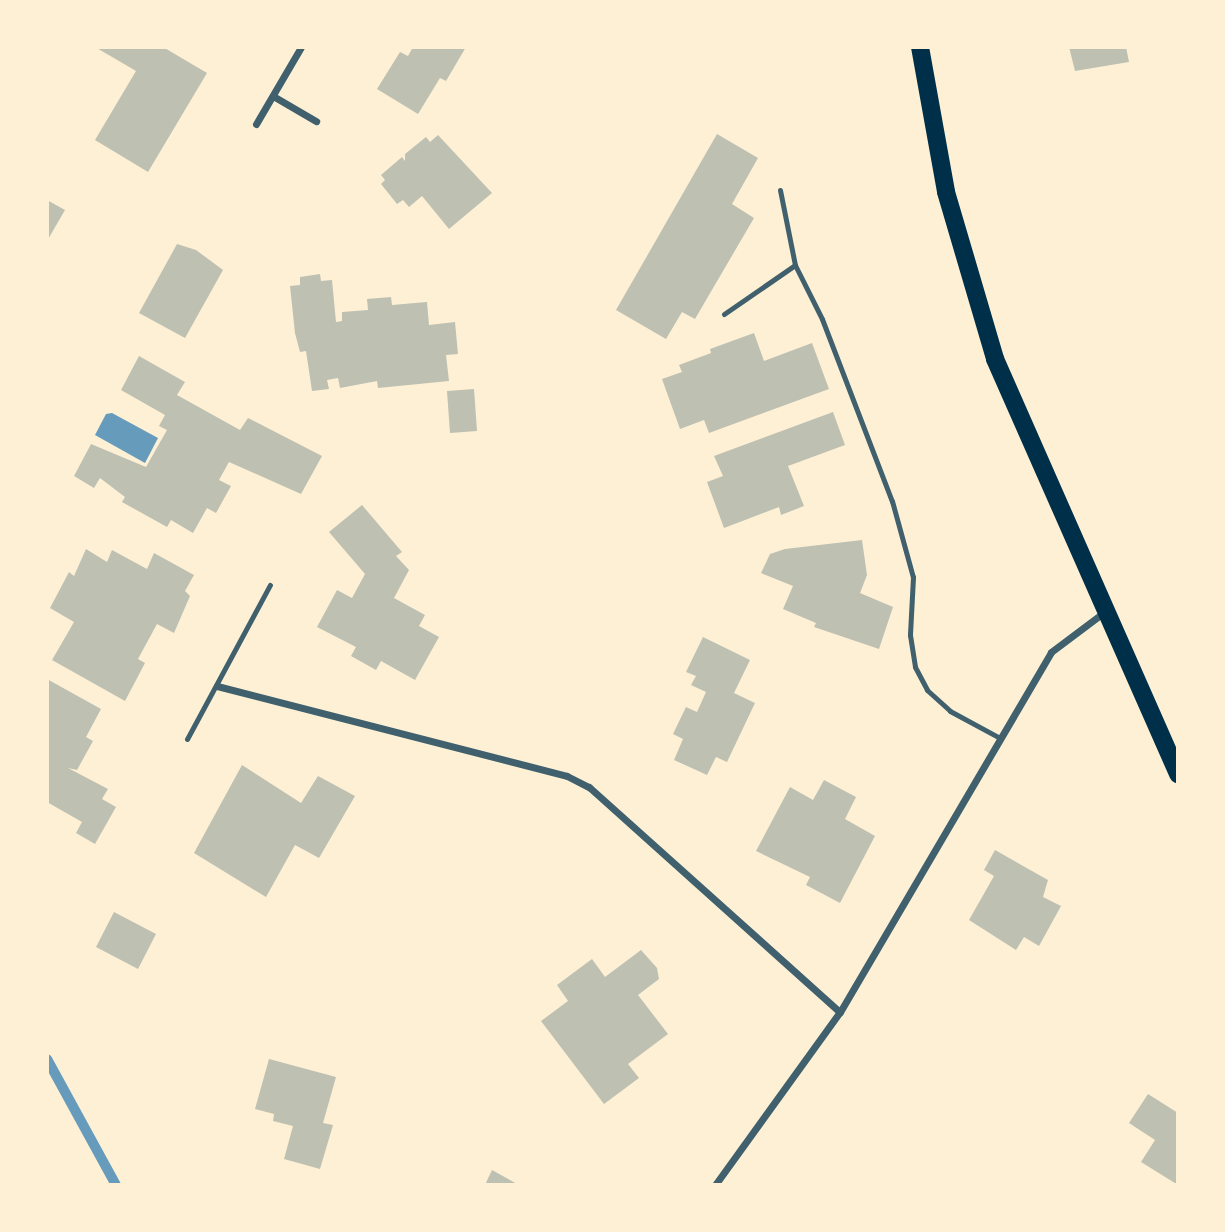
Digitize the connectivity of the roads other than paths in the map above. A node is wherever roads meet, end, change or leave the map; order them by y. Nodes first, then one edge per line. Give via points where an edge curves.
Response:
1 (302, 47) edge
2 (920, 47) edge
3 (273, 96) junction
4 (316, 121) dead end
5 (256, 124) dead end
6 (780, 190) dead end
7 (795, 265) junction
8 (724, 314) dead end
9 (270, 585) dead end
10 (1104, 613) junction
11 (217, 686) junction
12 (998, 737) junction
13 (187, 739) dead end
14 (1178, 774) edge
15 (840, 1012) junction
16 (715, 1185) edge

1 - 3 street
2 - 10 main road via 946,192 977,306 1013,408
3 - 4 street
3 - 5 street
6 - 7 lane
7 - 8 lane
7 - 12 lane via 822,319 892,501 912,578 910,635 915,667 927,690 950,711
9 - 11 lane
10 - 12 street via 1051,652
10 - 14 main road
11 - 13 lane
11 - 15 street via 567,776 589,787
12 - 15 street
15 - 16 street

